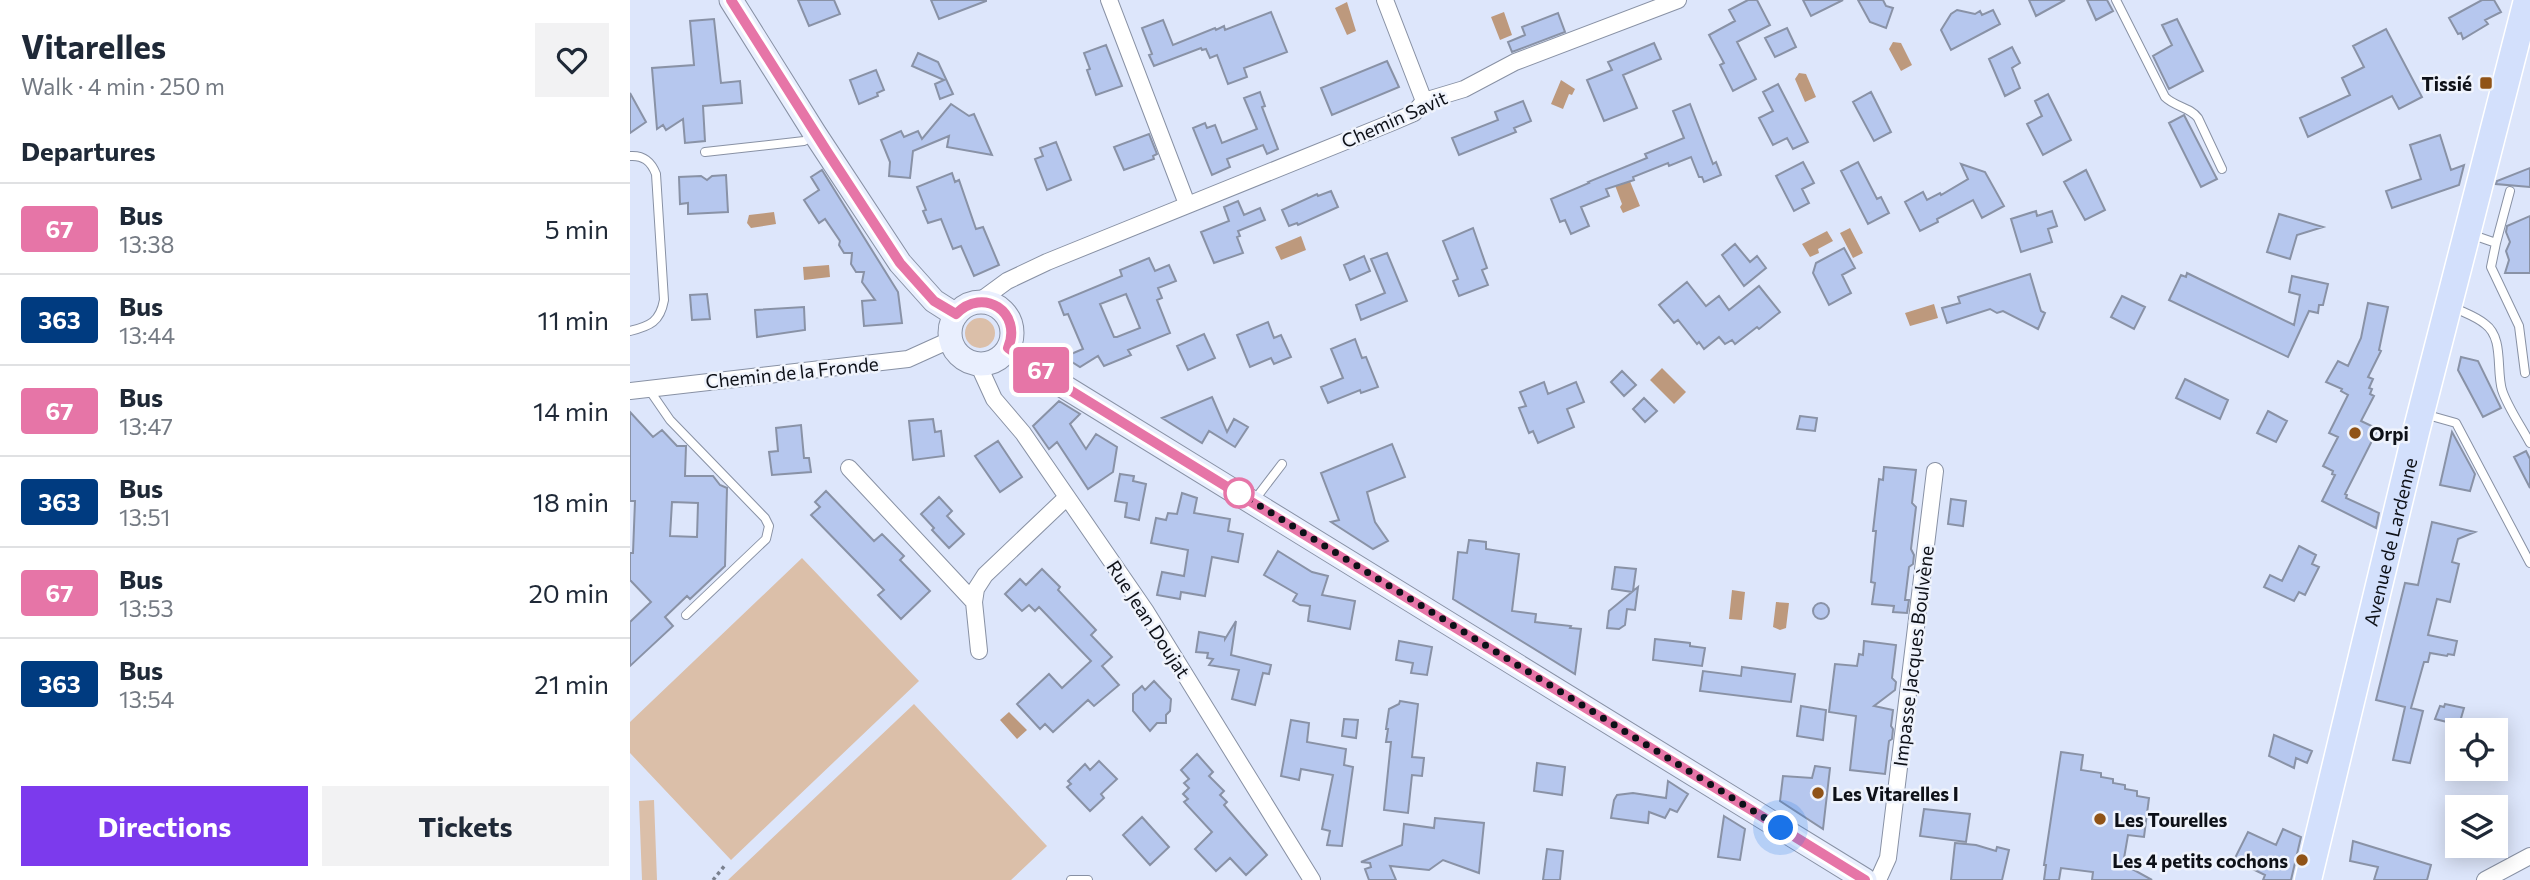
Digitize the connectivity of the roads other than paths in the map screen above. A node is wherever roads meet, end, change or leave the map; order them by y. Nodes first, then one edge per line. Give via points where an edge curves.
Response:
1 (731, 0) edge
2 (1110, 0) edge
3 (1385, 0) edge
4 (1678, 0) edge
5 (2116, 0) edge
6 (2527, 0) edge
7 (1424, 101) junction
8 (815, 134) junction
9 (705, 152) dead end
10 (630, 156) edge
11 (2222, 169) dead end
12 (2510, 191) dead end
13 (1187, 204) junction
14 (2467, 233) junction
15 (2496, 243) junction
16 (977, 303) junction
17 (2449, 305) junction
18 (956, 314) junction
19 (630, 331) edge
20 (950, 340) junction
21 (1008, 348) junction
22 (978, 364) junction
23 (2525, 373) dead end
24 (649, 388) junction
25 (630, 391) edge
26 (2421, 413) junction
27 (2530, 443) edge
28 (1282, 464) dead end
29 (849, 468) dead end
30 (1935, 471) dead end
31 (1067, 497) junction
32 (1253, 502) junction
33 (2530, 563) edge
34 (974, 602) junction
35 (686, 615) dead end
36 (979, 651) dead end
37 (2530, 856) edge
38 (1071, 880) edge
39 (1087, 880) edge
40 (1312, 880) edge
41 (1865, 880) edge
42 (1878, 880) edge
43 (2308, 880) edge
44 (2485, 880) edge

1 - 8 main road
2 - 13 street
3 - 7 street
4 - 7 street, Chemin Savit via 1515,62 1464,89
5 - 11 lane via 2165,97 2198,118
6 - 14 main road, Avenue de Lardenne
7 - 13 street, Chemin Savit via 1414,113
8 - 9 lane via 804,141
8 - 18 main road via 900,263 934,301
10 - 19 lane via 647,160 656,174 664,300 655,321
12 - 15 lane
13 - 16 street, Chemin Savit via 1023,273
14 - 15 lane
14 - 17 main road, Avenue de Lardenne
15 - 23 lane via 2491,267 2519,326
16 - 18 main road
16 - 21 main road via 991,303 1006,315 1011,328
17 - 26 main road, Avenue de Lardenne
17 - 27 lane via 2493,332 2503,393
18 - 20 main road
20 - 22 main road via 957,354
20 - 24 street, Chemin de la Fronde via 908,359
21 - 22 main road via 992,362
21 - 32 main road
22 - 31 street, Rue Jean Doujat via 994,399
24 - 25 street, Chemin de la Fronde
24 - 35 lane via 670,420 769,526 766,539
26 - 33 lane via 2456,423
26 - 43 main road, Avenue de Lardenne
28 - 32 lane
29 - 34 street
30 - 42 street, Impasse Jacques Boulvène via 1888,858
31 - 34 street via 985,575
31 - 40 street, Rue Jean Doujat via 1145,610
32 - 41 main road
34 - 36 street
37 - 44 street
38 - 39 lane

